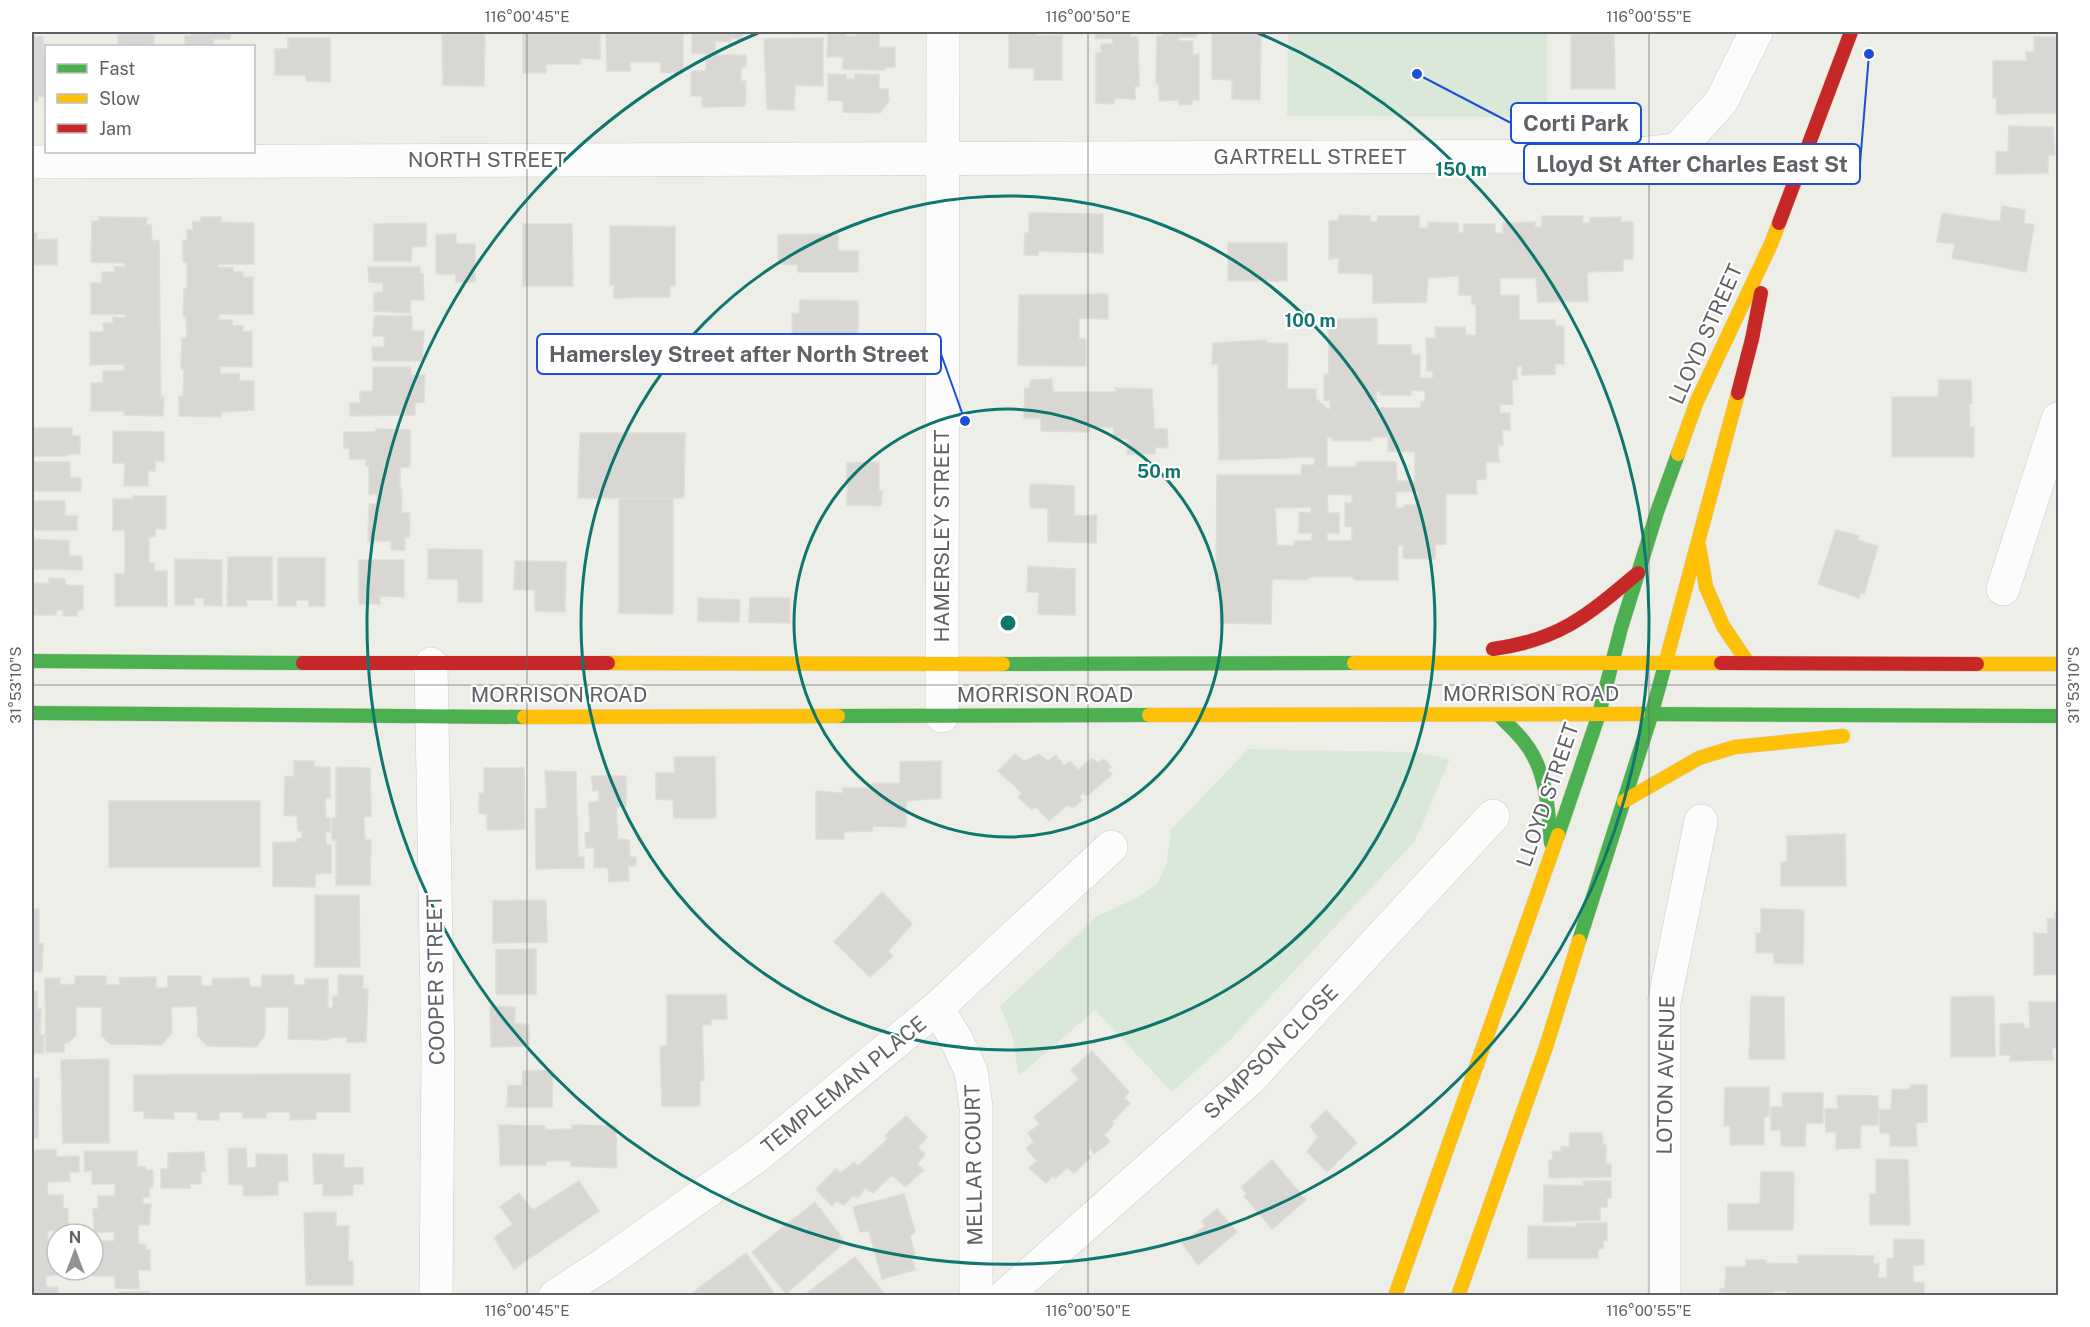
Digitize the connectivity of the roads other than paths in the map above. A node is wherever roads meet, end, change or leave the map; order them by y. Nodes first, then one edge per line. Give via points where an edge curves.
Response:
1 (943, 32) edge
2 (1756, 32) edge
3 (1851, 32) edge
4 (943, 159) junction
5 (32, 162) edge
6 (1771, 244) junction
7 (2058, 419) edge
8 (1697, 539) junction
9 (1638, 572) junction
10 (2003, 588) dead end
11 (32, 661) edge
12 (1446, 663) junction
13 (1613, 663) junction
14 (1664, 663) junction
15 (1748, 663) junction
16 (431, 664) junction
17 (2058, 664) edge
18 (942, 665) junction
19 (32, 713) edge
20 (1599, 714) junction
21 (1499, 715) junction
22 (942, 716) junction
23 (1651, 716) junction
24 (1895, 716) junction
25 (2058, 716) edge
26 (432, 717) junction
27 (1624, 801) junction
28 (1493, 816) dead end
29 (1701, 821) dead end
30 (1111, 847) dead end
31 (1551, 850) junction
32 (937, 1008) junction
33 (436, 1296) edge
34 (555, 1296) edge
35 (976, 1296) edge
36 (1005, 1296) edge
37 (1395, 1296) edge
38 (1458, 1296) edge
39 (1664, 1296) edge

1 - 4 street, HAMERSLEY STREET
2 - 4 street, GARTRELL STREET via 1721,102 1677,150 1609,156
3 - 6 main road, LLOYD STREET
4 - 5 street, NORTH STREET
4 - 18 street, HAMERSLEY STREET
6 - 8 main road, LLOYD STREET via 1752,339
6 - 9 main road, LLOYD STREET via 1697,400
7 - 10 street
8 - 14 main road, LLOYD STREET
8 - 15 main road via 1706,587 1723,626
9 - 12 main road via 1598,608 1565,629 1537,641
9 - 13 main road, LLOYD STREET
11 - 16 main road, MORRISON ROAD
12 - 13 main road, MORRISON ROAD
12 - 18 main road, MORRISON ROAD
13 - 14 main road, MORRISON ROAD
13 - 20 main road, LLOYD STREET
14 - 15 main road, MORRISON ROAD
14 - 23 main road, LLOYD STREET
15 - 17 main road, MORRISON ROAD
16 - 18 main road, MORRISON ROAD
16 - 26 street, COOPER STREET
18 - 22 street, HAMERSLEY STREET
19 - 26 main road, MORRISON ROAD
20 - 21 main road, MORRISON ROAD
20 - 23 main road, MORRISON ROAD
20 - 31 main road, LLOYD STREET
21 - 22 main road, MORRISON ROAD
21 - 31 main road via 1526,743 1541,775
22 - 26 main road, MORRISON ROAD
23 - 24 main road, MORRISON ROAD
23 - 27 main road, LLOYD STREET
24 - 25 main road, MORRISON ROAD
24 - 27 main road via 1858,733 1735,747 1699,759
26 - 33 street, COOPER STREET via 438,1056
27 - 38 main road, LLOYD STREET via 1546,1047
28 - 36 street, SAMPSON CLOSE via 1249,1080
29 - 39 street, LOTON AVENUE via 1664,1003
30 - 32 street, TEMPLEMAN PLACE
31 - 37 main road, LLOYD STREET
32 - 34 street, TEMPLEMAN PLACE via 757,1156
32 - 35 street, MELLAR COURT via 971,1071 975,1107

